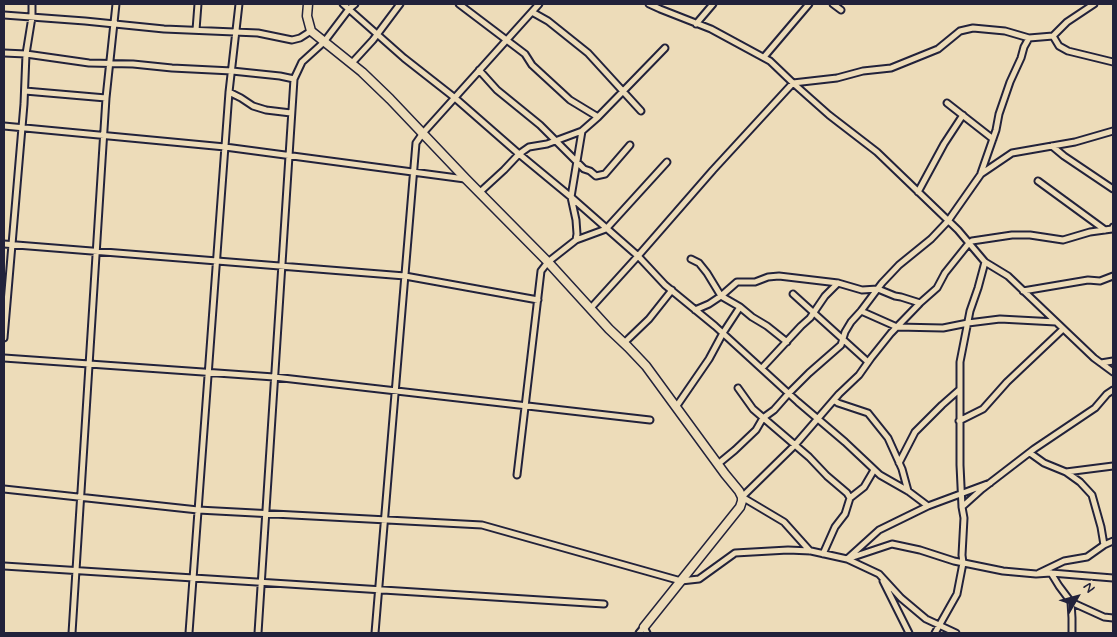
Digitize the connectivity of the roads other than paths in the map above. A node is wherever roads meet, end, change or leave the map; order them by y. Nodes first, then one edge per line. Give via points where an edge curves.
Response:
1 (32, 4) edge
2 (116, 4) edge
3 (198, 4) edge
4 (239, 4) edge
5 (308, 4) edge
6 (343, 4) edge
7 (355, 4) edge
8 (459, 4) edge
9 (470, 4) edge
10 (539, 4) edge
11 (648, 4) edge
12 (664, 4) edge
13 (713, 4) edge
14 (809, 4) edge
15 (833, 4) edge
16 (1094, 4) edge
17 (398, 5) edge
18 (349, 9) junction
19 (466, 10) junction
20 (660, 10) junction
21 (841, 10) dead end
22 (532, 12) junction
23 (4, 15) edge
24 (32, 17) junction
25 (115, 23) junction
26 (696, 24) junction
27 (196, 30) junction
28 (311, 31) junction
29 (236, 32) junction
30 (377, 34) junction
31 (1053, 36) junction
32 (1029, 38) junction
33 (506, 40) junction
34 (324, 42) junction
35 (665, 48) dead end
36 (4, 53) edge
37 (26, 54) junction
38 (764, 58) junction
39 (1113, 62) edge
40 (110, 63) junction
41 (351, 64) junction
42 (479, 70) junction
43 (232, 71) junction
44 (294, 79) junction
45 (792, 83) junction
46 (25, 91) junction
47 (623, 91) junction
48 (229, 92) junction
49 (106, 98) junction
50 (454, 98) junction
51 (947, 103) dead end
52 (641, 111) dead end
53 (291, 113) junction
54 (963, 115) junction
55 (598, 117) junction
56 (4, 126) edge
57 (22, 128) junction
58 (582, 131) junction
59 (1113, 131) edge
60 (423, 133) junction
61 (104, 135) junction
62 (993, 139) junction
63 (557, 141) junction
64 (630, 145) dead end
65 (1052, 146) junction
66 (225, 147) junction
67 (519, 154) junction
68 (289, 156) junction
69 (577, 161) junction
70 (667, 162) dead end
71 (414, 172) junction
72 (980, 174) junction
73 (466, 179) junction
74 (1038, 181) dead end
75 (1113, 190) edge
76 (480, 192) junction
77 (918, 192) junction
78 (571, 197) junction
79 (948, 221) junction
80 (1113, 227) edge
81 (606, 229) junction
82 (1105, 230) junction
83 (576, 240) junction
84 (969, 243) junction
85 (4, 244) edge
86 (12, 244) junction
87 (96, 251) junction
88 (638, 256) junction
89 (691, 259) dead end
90 (216, 261) junction
91 (548, 262) junction
92 (985, 262) junction
93 (282, 266) junction
94 (405, 276) junction
95 (1113, 276) edge
96 (838, 283) junction
97 (878, 289) junction
98 (672, 290) junction
99 (1023, 291) junction
100 (793, 294) dead end
101 (721, 296) junction
102 (538, 300) junction
103 (920, 303) junction
104 (740, 307) junction
105 (590, 309) junction
106 (695, 310) junction
107 (861, 311) junction
108 (814, 312) junction
109 (1057, 322) junction
110 (968, 323) junction
111 (897, 327) junction
112 (1064, 329) junction
113 (722, 334) junction
114 (4, 338) edge
115 (843, 339) junction
116 (787, 342) junction
117 (624, 343) junction
118 (4, 358) edge
119 (1113, 361) edge
120 (868, 362) junction
121 (1101, 363) junction
122 (89, 364) junction
123 (762, 368) junction
124 (1113, 372) edge
125 (208, 373) junction
126 (274, 378) junction
127 (738, 388) dead end
128 (959, 390) junction
129 (1113, 390) edge
130 (396, 391) junction
131 (789, 393) junction
132 (834, 400) junction
133 (525, 406) junction
134 (676, 407) junction
135 (764, 418) junction
136 (818, 418) junction
137 (650, 420) dead end
138 (959, 421) junction
139 (795, 445) junction
140 (1030, 453) junction
141 (718, 464) junction
142 (899, 464) junction
143 (1113, 466) edge
144 (874, 470) junction
145 (1066, 472) junction
146 (517, 475) dead end
147 (990, 483) junction
148 (4, 489) edge
149 (908, 492) junction
150 (962, 494) junction
151 (80, 497) junction
152 (742, 497) junction
153 (850, 498) junction
154 (928, 506) junction
155 (962, 507) junction
156 (198, 510) junction
157 (265, 514) junction
158 (385, 520) junction
159 (1113, 541) edge
160 (1104, 545) junction
161 (811, 552) junction
162 (823, 554) junction
163 (847, 560) junction
164 (963, 563) junction
165 (4, 566) edge
166 (76, 571) junction
167 (1051, 573) junction
168 (879, 574) junction
169 (1036, 574) junction
170 (193, 578) junction
171 (1113, 578) edge
172 (681, 581) junction
173 (261, 583) junction
174 (379, 590) junction
175 (1071, 602) junction
176 (604, 604) dead end
177 (1113, 618) edge
178 (939, 626) junction
179 (643, 631) edge
180 (72, 633) edge
181 (189, 633) edge
182 (258, 633) edge
183 (375, 633) edge
184 (909, 633) edge
185 (935, 633) edge
186 (946, 633) edge
187 (956, 633) edge
188 (1072, 633) edge

1 - 24 street
2 - 25 street
3 - 27 street
4 - 29 street
5 - 28 street via 306,16
6 - 18 street
7 - 18 street
8 - 19 street
9 - 19 street
10 - 22 street
11 - 20 street
12 - 20 street
13 - 26 street
14 - 38 street
15 - 21 street
16 - 31 street
17 - 30 street
18 - 30 street
18 - 34 street
19 - 33 street
20 - 26 street
22 - 33 street
22 - 47 street via 588,53
23 - 24 street
24 - 25 street
24 - 37 street
25 - 27 street
25 - 40 street
26 - 38 street
27 - 29 street
28 - 29 street via 292,40
28 - 34 street
29 - 43 street
30 - 41 street
30 - 50 street
31 - 32 street
31 - 39 street via 1059,46 1068,51
32 - 45 street via 1006,31 973,28 960,31 938,49 891,68
32 - 62 street via 1010,82
33 - 42 street
33 - 55 street via 525,54 532,65 570,100
34 - 41 street
34 - 44 street via 302,62
35 - 47 street
36 - 37 street
37 - 40 street
37 - 46 street
38 - 45 street
40 - 43 street
40 - 49 street
41 - 60 street
42 - 50 street
42 - 63 street via 497,90
43 - 44 street
43 - 48 street
44 - 53 street
45 - 77 street via 877,152
45 - 88 street
46 - 49 street
46 - 57 street
47 - 52 street
47 - 55 street
48 - 53 street via 253,106
48 - 66 street
49 - 61 street
50 - 60 street
50 - 67 street
51 - 54 street
53 - 68 street
54 - 62 street
54 - 77 street
55 - 58 street
56 - 57 street
57 - 61 street
57 - 86 street
58 - 63 street
58 - 69 street
59 - 65 street
60 - 71 street via 416,143
60 - 73 street
61 - 66 street
61 - 87 street
62 - 72 street
63 - 67 street
63 - 69 street
64 - 69 street via 605,174 596,176
65 - 72 street via 1012,153
65 - 75 street
66 - 68 street
66 - 90 street
67 - 76 street
67 - 78 street
68 - 71 street
68 - 93 street
69 - 78 street
70 - 81 street
71 - 73 street
71 - 94 street
72 - 79 street
73 - 76 street
74 - 82 street
76 - 91 street
77 - 79 street
78 - 81 street
78 - 83 street via 578,234
79 - 84 street
79 - 97 street via 899,265
80 - 82 street
81 - 83 street
81 - 88 street
82 - 84 street via 1062,240 1012,235
83 - 91 street
84 - 92 street
84 - 103 street via 937,288
85 - 86 street
86 - 87 street
86 - 114 street
87 - 90 street
87 - 122 street
88 - 98 street
88 - 105 street
89 - 101 street via 699,263
90 - 93 street
90 - 125 street
91 - 102 street via 541,271
91 - 105 street
92 - 99 street via 1008,276
92 - 110 street
93 - 94 street
93 - 126 street
94 - 102 street
94 - 130 street
95 - 99 street via 1100,281 1088,280
96 - 97 street via 862,290
96 - 101 street via 768,277 755,282 737,282
96 - 108 street
97 - 103 street
97 - 107 street
98 - 106 street
98 - 117 street
99 - 109 street
100 - 108 street
101 - 104 street
101 - 106 street
102 - 133 street
103 - 111 street
104 - 113 street
104 - 116 street
105 - 117 street
106 - 113 street
107 - 111 street
107 - 115 street via 850,322
108 - 115 street
108 - 116 street
109 - 110 street via 1000,320
109 - 112 street
110 - 111 street via 943,328
110 - 128 street via 960,362
111 - 120 street
112 - 121 street
112 - 138 street via 984,408
113 - 123 street
113 - 134 street
115 - 120 street
115 - 131 street via 841,345
116 - 123 street
117 - 134 street via 646,366
118 - 122 street
119 - 121 street
120 - 132 street
121 - 124 street
122 - 125 street
122 - 151 street
123 - 131 street
125 - 126 street
125 - 156 street
126 - 130 street
126 - 157 street
127 - 135 street
128 - 138 street
128 - 142 street via 915,432
129 - 140 street via 1095,408
130 - 133 street
130 - 158 street
131 - 135 street
131 - 136 street
132 - 136 street
132 - 142 street via 868,413 888,438
133 - 137 street
133 - 146 street
134 - 141 street
135 - 139 street
135 - 141 street via 756,430
136 - 139 street
136 - 144 street
138 - 150 street
139 - 152 street
139 - 153 street
140 - 145 street
140 - 147 street
141 - 152 street
142 - 149 street
143 - 145 street
144 - 149 street
144 - 153 street via 864,487
145 - 160 street via 1092,495
147 - 150 street
147 - 155 street
148 - 151 street
149 - 154 street
150 - 154 street
150 - 155 street
151 - 156 street
151 - 166 street
152 - 161 street via 784,522
152 - 172 street via 740,507
153 - 162 street
154 - 163 street via 879,530
155 - 164 street
156 - 157 street
156 - 170 street
157 - 158 street
157 - 173 street
158 - 172 street via 482,525
158 - 174 street
159 - 160 street
160 - 169 street via 1087,557 1064,561
161 - 162 street
161 - 172 street via 735,553 699,578
162 - 163 street
163 - 164 street via 892,544
163 - 168 street
164 - 169 street
164 - 178 street via 957,594
165 - 166 street
166 - 170 street
166 - 180 street
167 - 169 street
167 - 171 street
167 - 175 street
168 - 178 street via 901,598
168 - 184 street
170 - 173 street
170 - 181 street
172 - 179 street
173 - 174 street
173 - 182 street
174 - 176 street
174 - 183 street
175 - 177 street
175 - 188 street
178 - 185 street
178 - 186 street
178 - 187 street

